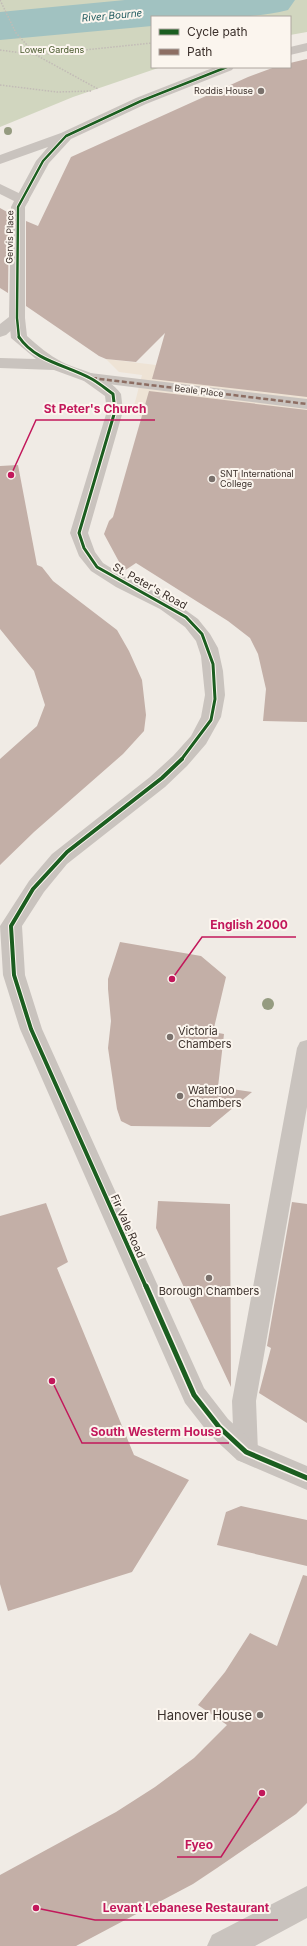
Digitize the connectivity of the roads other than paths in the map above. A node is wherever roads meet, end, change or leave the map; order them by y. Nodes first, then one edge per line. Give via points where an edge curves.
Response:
1 (307, 48) edge
2 (291, 51) edge
3 (224, 68) edge
4 (66, 136) junction
5 (0, 160) edge
6 (0, 188) edge
7 (22, 200) junction
8 (17, 318) junction
9 (0, 332) edge
10 (0, 363) edge
11 (56, 365) junction
12 (90, 378) junction
13 (307, 404) edge
14 (6, 928) edge
15 (307, 1048) edge
16 (246, 1452) junction
17 (307, 1478) edge
18 (307, 1901) edge
19 (223, 1946) edge

1 - 2 street
3 - 4 street, Gervis Place via 141,101
4 - 5 street
4 - 7 street, Gervis Place via 43,161
6 - 7 street
7 - 8 street, Gervis Place via 18,207
8 - 9 street
8 - 11 street, Gervis Place via 19,338
10 - 11 street
11 - 12 street, St. Peter's Road
12 - 13 street, Beale Place
12 - 14 street, St. Peter's Road via 113,394 116,412 82,518 79,533 84,548 96,567 192,622 202,634 213,664 215,699 211,720 185,756 162,778 67,852 33,889
14 - 16 street, Fir Vale Road via 14,976 31,1029 184,1374 194,1395 218,1427
15 - 16 lane via 244,1401
16 - 17 street, Fir Vale Road
18 - 19 street

